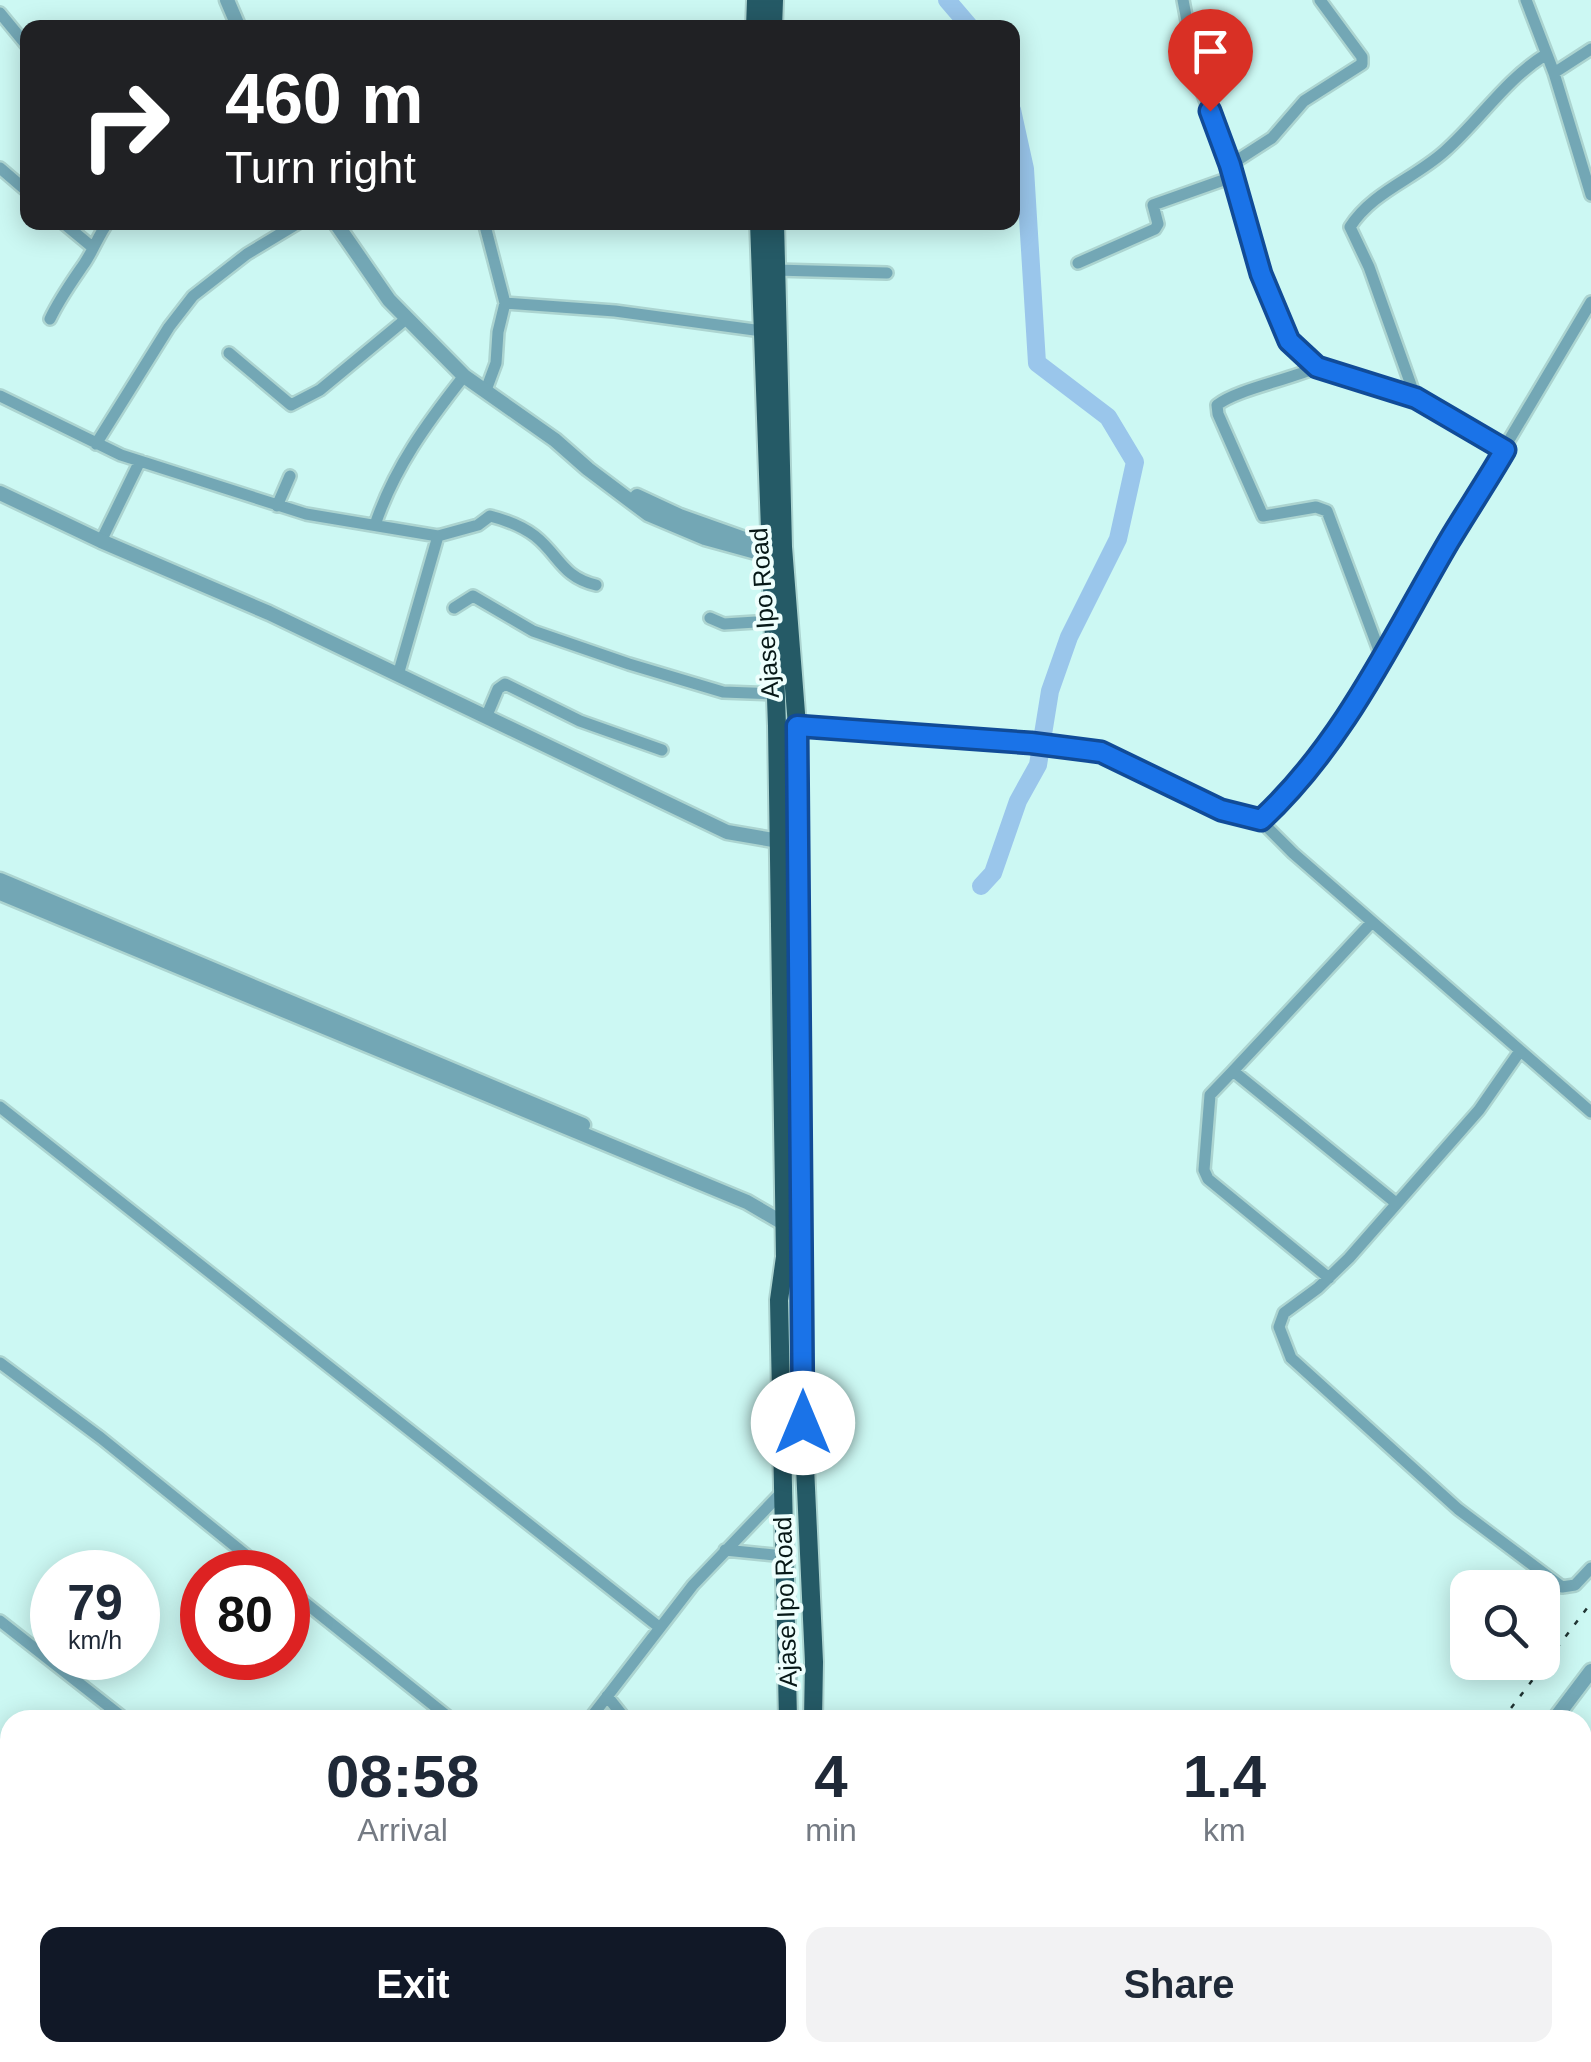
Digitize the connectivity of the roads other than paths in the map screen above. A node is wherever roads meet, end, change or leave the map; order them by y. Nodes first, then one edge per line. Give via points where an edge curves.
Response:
1 (1183, 0) edge
2 (1320, 0) edge
3 (1526, 0) edge
4 (0, 13) edge
5 (20, 37) edge
6 (1591, 49) edge
7 (1545, 55) junction
8 (1554, 73) junction
9 (0, 168) edge
10 (1231, 171) junction
11 (20, 185) edge
12 (1591, 195) edge
13 (72, 230) edge
14 (103, 230) edge
15 (287, 230) edge
16 (341, 230) edge
17 (486, 230) edge
18 (759, 230) edge
19 (775, 230) edge
20 (92, 246) junction
21 (1078, 263) dead end
22 (775, 270) junction
23 (886, 273) dead end
24 (1591, 302) edge
25 (505, 303) junction
26 (50, 319) dead end
27 (406, 319) junction
28 (762, 331) junction
29 (229, 353) dead end
30 (1317, 367) junction
31 (464, 376) junction
32 (486, 390) junction
33 (0, 396) edge
34 (1416, 398) junction
35 (96, 444) junction
36 (1505, 450) junction
37 (140, 461) junction
38 (290, 476) dead end
39 (0, 493) edge
40 (278, 506) junction
41 (375, 525) junction
42 (438, 536) junction
43 (101, 541) junction
44 (776, 552) junction
45 (596, 585) dead end
46 (454, 608) dead end
47 (710, 618) dead end
48 (772, 620) junction
49 (1383, 660) junction
50 (398, 675) junction
51 (776, 694) junction
52 (487, 716) junction
53 (777, 726) junction
54 (797, 726) junction
55 (662, 750) dead end
56 (1261, 820) junction
57 (779, 842) junction
58 (0, 880) edge
59 (0, 893) edge
60 (1372, 922) junction
61 (1520, 1051) junction
62 (1232, 1072) junction
63 (0, 1106) edge
64 (1591, 1112) edge
65 (784, 1196) junction
66 (1396, 1203) junction
67 (784, 1222) junction
68 (1329, 1278) junction
69 (0, 1362) edge
70 (782, 1491) junction
71 (240, 1550) edge
72 (725, 1550) junction
73 (784, 1556) junction
74 (1591, 1568) edge
75 (310, 1607) edge
76 (0, 1621) edge
77 (659, 1627) junction
78 (1591, 1671) edge
79 (607, 1696) junction
80 (113, 1710) edge
81 (439, 1710) edge
82 (596, 1710) edge
83 (618, 1710) edge
84 (788, 1710) edge
85 (813, 1710) edge
86 (1562, 1710) edge

1 - 10 street via 1199,84
2 - 10 street via 1362,64 1304,101
3 - 7 street
4 - 5 street
6 - 8 street
7 - 8 street
7 - 34 street via 1520,71 1444,152 1360,210 1350,228
8 - 12 street
9 - 11 street
10 - 21 street via 1153,206 1154,230
10 - 30 street via 1289,341
13 - 20 street
14 - 20 street
15 - 35 street via 193,296
16 - 27 street
17 - 25 street
18 - 28 highway, Ajase Ipo Road
19 - 22 highway, Ajase Ipo Road
20 - 26 street
22 - 23 street
22 - 44 highway, Ajase Ipo Road
24 - 36 street
25 - 28 street
25 - 32 street
27 - 29 street via 320,390 291,405
27 - 31 street
28 - 44 highway, Ajase Ipo Road
30 - 34 street
30 - 49 street via 1234,396 1218,406 1218,414 1264,516 1327,511
31 - 32 street
31 - 41 street via 420,432
32 - 44 street via 588,469 680,516
33 - 35 street
34 - 36 street
35 - 37 street
36 - 49 street
37 - 40 street
37 - 43 street
38 - 40 street
39 - 43 street
40 - 41 street
41 - 42 street
42 - 45 street via 490,516 503,520 536,537 565,571
42 - 50 street
43 - 50 street
44 - 48 highway, Ajase Ipo Road
44 - 54 highway, Ajase Ipo Road
46 - 51 street via 473,596 534,632 629,664 723,692
47 - 48 street via 724,624
48 - 51 highway, Ajase Ipo Road
49 - 56 street via 1326,746
50 - 52 street
51 - 53 highway, Ajase Ipo Road
52 - 55 street via 505,684 580,721
52 - 57 street via 727,832
53 - 54 street
53 - 57 highway, Ajase Ipo Road
54 - 56 street via 1101,752 1221,810
54 - 85 highway, Ajase Ipo Road via 803,1423
56 - 60 street
57 - 65 highway, Ajase Ipo Road
58 - 65 street via 743,1194
59 - 67 street
60 - 61 street
60 - 62 street
61 - 64 street
61 - 66 street via 1479,1110
62 - 66 street
62 - 68 street via 1210,1096 1204,1170
63 - 77 street
65 - 67 highway, Ajase Ipo Road
66 - 68 street
67 - 70 highway, Ajase Ipo Road
68 - 74 street via 1284,1312 1280,1327 1290,1358 1458,1510 1562,1587 1575,1585
69 - 71 street
70 - 72 street
70 - 73 highway, Ajase Ipo Road
72 - 73 street
72 - 77 street
73 - 84 highway, Ajase Ipo Road
75 - 81 street
76 - 80 street
77 - 79 street
78 - 86 street
79 - 82 street
79 - 83 street

